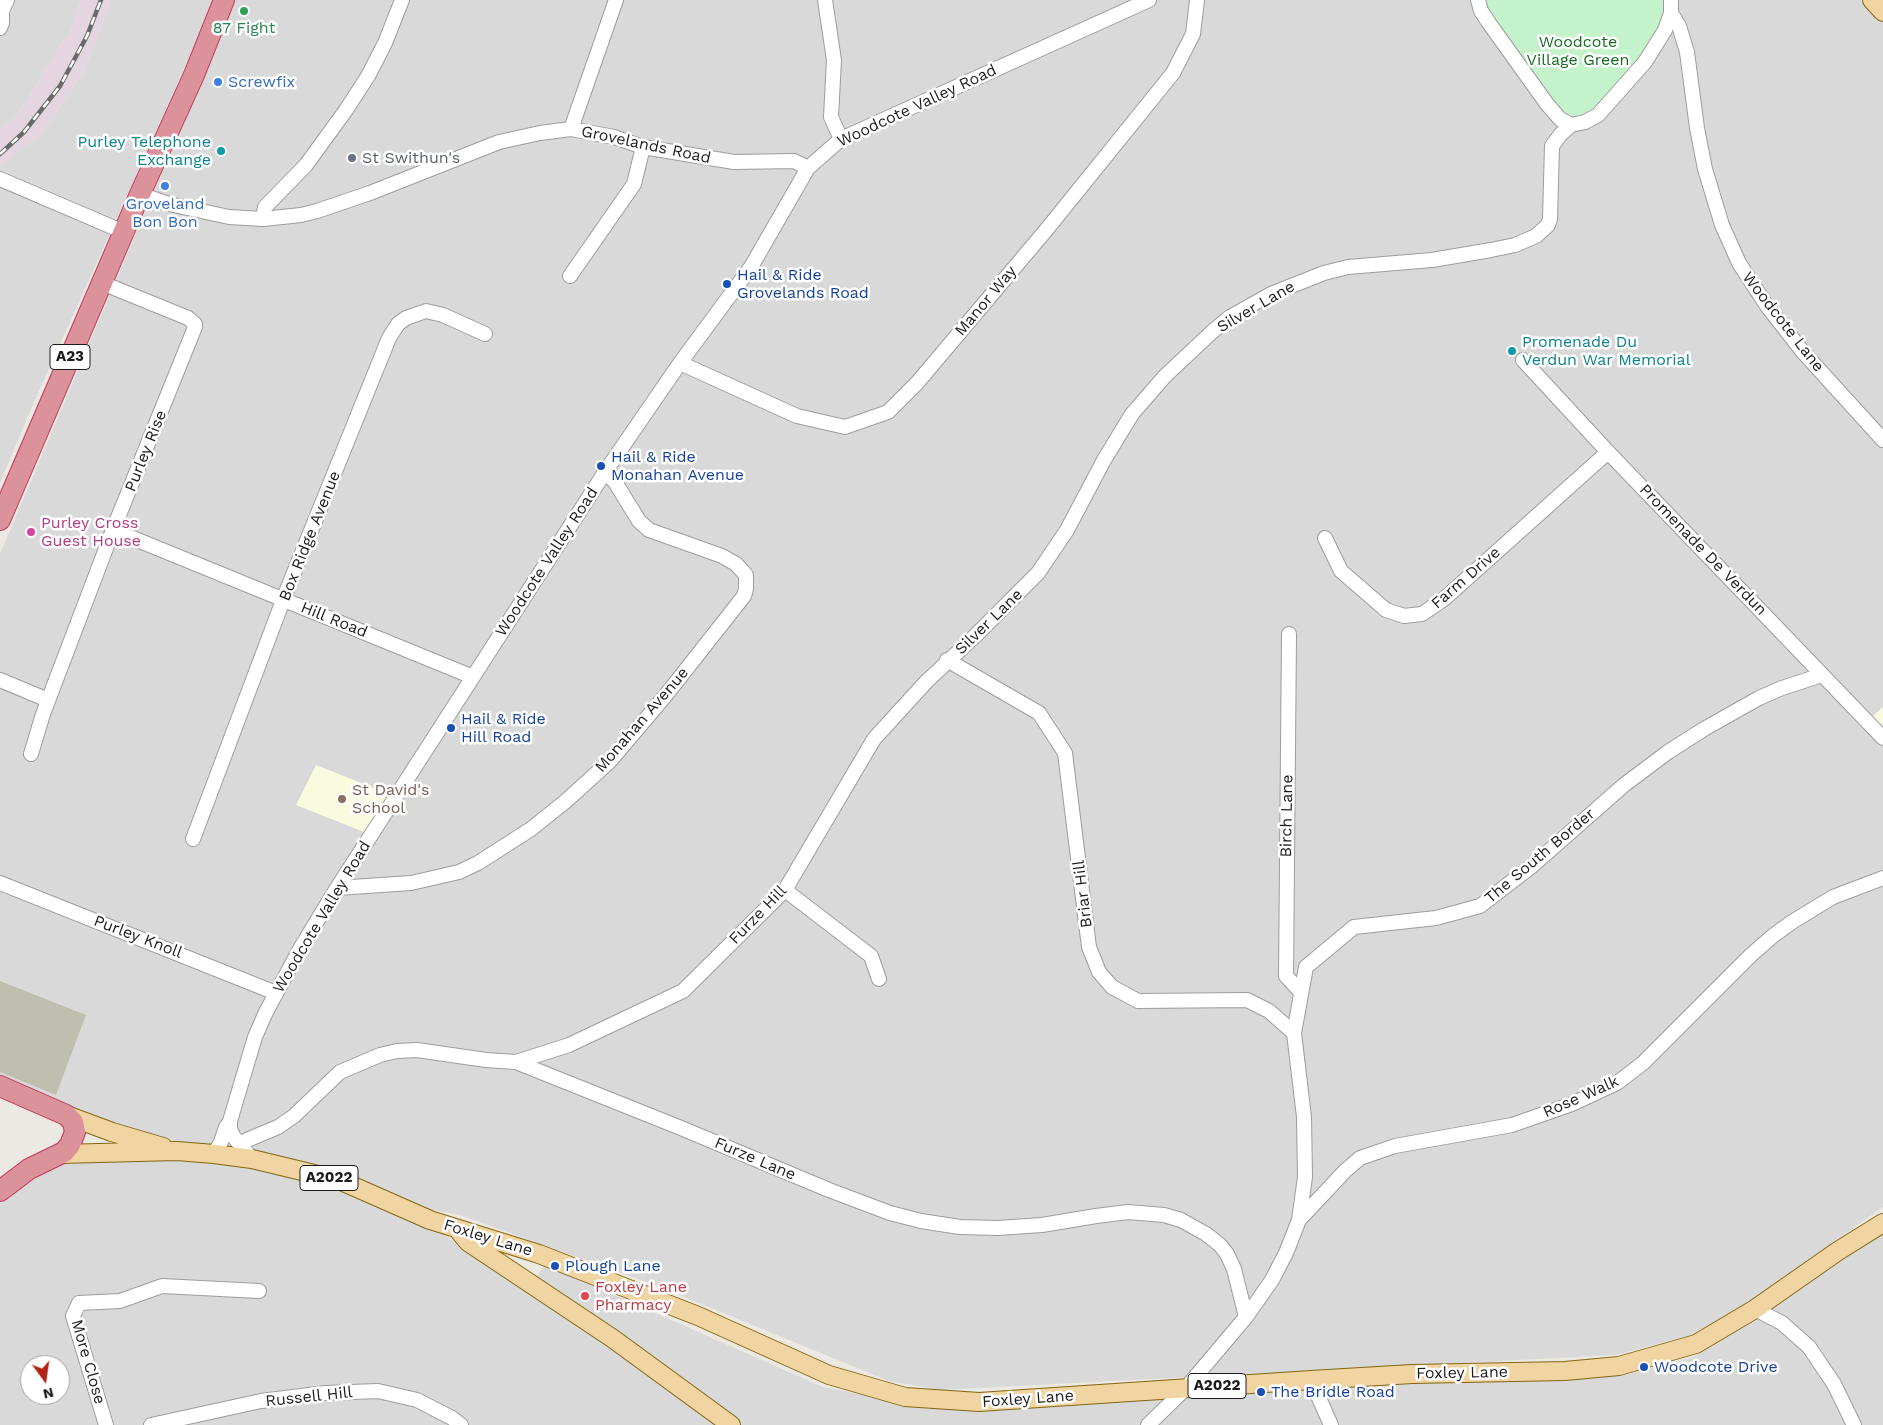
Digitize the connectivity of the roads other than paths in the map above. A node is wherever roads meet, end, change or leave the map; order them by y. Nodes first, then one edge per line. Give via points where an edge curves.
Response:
1 (7, 0) edge
2 (224, 0) edge
3 (402, 0) edge
4 (616, 0) edge
5 (825, 0) edge
6 (1149, 0) edge
7 (1196, 0) edge
8 (1478, 0) edge
9 (1872, 0) edge
10 (1671, 7) edge
11 (1883, 12) edge
12 (0, 28) edge
13 (1571, 125) junction
14 (571, 129) junction
15 (841, 138) junction
16 (643, 147) junction
17 (808, 168) junction
18 (0, 179) edge
19 (140, 194) junction
20 (264, 218) junction
21 (124, 232) junction
22 (570, 276) dead end
23 (102, 283) junction
24 (485, 334) dead end
25 (1523, 360) dead end
26 (680, 363) junction
27 (1883, 440) edge
28 (1608, 452) junction
29 (605, 472) junction
30 (0, 520) edge
31 (113, 530) junction
32 (1325, 538) dead end
33 (284, 600) junction
34 (1289, 634) dead end
35 (947, 660) junction
36 (1822, 675) junction
37 (473, 677) junction
38 (0, 680) edge
39 (48, 700) junction
40 (1883, 738) edge
41 (31, 754) dead end
42 (192, 839) dead end
43 (1883, 878) edge
44 (0, 883) edge
45 (336, 888) junction
46 (785, 890) junction
47 (879, 980) dead end
48 (1300, 990) junction
49 (276, 993) junction
50 (1294, 1033) junction
51 (516, 1062) junction
52 (0, 1086) edge
53 (66, 1115) junction
54 (230, 1121) junction
55 (240, 1144) junction
56 (177, 1151) junction
57 (60, 1154) junction
58 (214, 1154) junction
59 (252, 1159) junction
60 (0, 1191) edge
61 (1299, 1220) junction
62 (1883, 1222) edge
63 (457, 1229) junction
64 (260, 1291) dead end
65 (1756, 1309) junction
66 (1246, 1317) junction
67 (1311, 1380) junction
68 (1186, 1388) junction
69 (174, 1422) edge
70 (106, 1425) edge
71 (151, 1425) edge
72 (461, 1425) edge
73 (731, 1425) edge
74 (1148, 1425) edge
75 (1331, 1425) edge
76 (1854, 1425) edge

1 - 12 street
2 - 19 highway, A23
3 - 20 street via 368,76 306,165 265,207
4 - 14 street
5 - 15 street via 834,60 831,117
6 - 15 street, Woodcote Valley Road
7 - 26 street, Manor Way via 1192,34 1172,73 930,369 888,412 845,427 797,416
8 - 13 street via 1485,17 1547,104 1560,119
9 - 11 main road
10 - 13 street via 1660,40 1649,56 1598,115
10 - 27 street, Woodcote Lane via 1687,52 1705,169 1734,254 1767,306
13 - 35 street, Silver Lane via 1552,146 1550,219 1536,236 1491,250 1432,260 1348,267 1324,273 1271,294 1212,332 1165,376 1132,414 1067,530 1038,574
14 - 16 street, Grovelands Road via 614,137
14 - 20 street, Grovelands Road via 499,142 317,211
15 - 17 street, Woodcote Valley Road
16 - 17 street, Grovelands Road via 734,162 794,161
16 - 22 street via 634,184
17 - 26 street, Woodcote Valley Road via 751,267
18 - 21 street
19 - 20 street, Grovelands Road via 211,214
19 - 21 highway, A23
21 - 23 highway, A23
23 - 30 highway, A23
23 - 31 street, Purley Rise via 188,318 195,324
24 - 33 street, Box Ridge Avenue via 426,311 406,318 393,330
25 - 28 street, Promenade De Verdun
26 - 29 street, Woodcote Valley Road
28 - 32 street, Farm Drive via 1444,599 1422,614 1404,616 1386,610 1341,571
28 - 36 street, Promenade De Verdun
29 - 37 street, Woodcote Valley Road
29 - 45 street, Monahan Avenue via 615,482 639,521 649,530 736,564 746,575 744,596 610,760 531,829 459,872 412,883
31 - 33 street, Hill Road
31 - 39 street, Purley Rise
33 - 37 street, Hill Road
33 - 42 street, Box Ridge Avenue
34 - 48 street, Birch Lane via 1286,976
35 - 46 street, Furze Hill via 874,739
35 - 50 street, Briar Hill via 1039,713 1065,753 1089,948 1099,972 1112,987 1138,1000 1247,1000 1270,1011
36 - 40 street, Promenade De Verdun
36 - 48 street, The South Border via 1759,698 1668,752 1480,906 1436,918 1354,927 1306,967
37 - 45 street, Woodcote Valley Road
38 - 39 street
39 - 41 street, Purley Rise
43 - 61 street, Rose Walk via 1833,897 1786,926 1751,954 1676,1031 1617,1083 1572,1104 1512,1125 1395,1146 1360,1158
44 - 49 street, Purley Knoll
45 - 49 street, Woodcote Valley Road
46 - 47 street via 871,956
46 - 51 street, Furze Hill via 683,991 569,1045
48 - 50 street, The South Border
49 - 54 street, Woodcote Valley Road via 255,1037
50 - 61 street, The South Border via 1304,1117 1306,1177
51 - 55 street, Furze Lane via 417,1050 380,1055 340,1072 294,1116
51 - 66 street, Furze Lane via 838,1193 920,1221 998,1228 1128,1212 1181,1220 1206,1234 1227,1254
52 - 53 highway
53 - 56 main road, A2022
53 - 57 highway via 73,1122 75,1132 67,1150
54 - 55 street via 231,1132
54 - 58 street, Woodcote Valley Road
55 - 59 street
56 - 57 main road, A2022
56 - 58 main road, Foxley Lane / A2022
57 - 60 highway via 29,1169
58 - 59 main road, Foxley Lane / A2022
59 - 63 main road, Foxley Lane / A2022 via 339,1180 401,1209
61 - 66 street, The South Border via 1272,1280
62 - 65 main road, Foxley Lane / A2022
63 - 68 main road, Foxley Lane / A2022 via 539,1254 690,1312 829,1375 905,1397 979,1402
63 - 73 main road via 468,1242 612,1338
64 - 70 street, More Close via 162,1286 120,1301 79,1303 73,1316
65 - 67 main road, Foxley Lane / A2022 via 1696,1344 1619,1366 1565,1371
65 - 76 street via 1782,1323 1809,1347 1834,1384
66 - 68 street, The South Border
67 - 68 main road, Foxley Lane / A2022
67 - 75 street
68 - 74 street
69 - 71 street, Russell Hill
69 - 72 street, Russell Hill via 261,1401 325,1393 378,1391 417,1400

